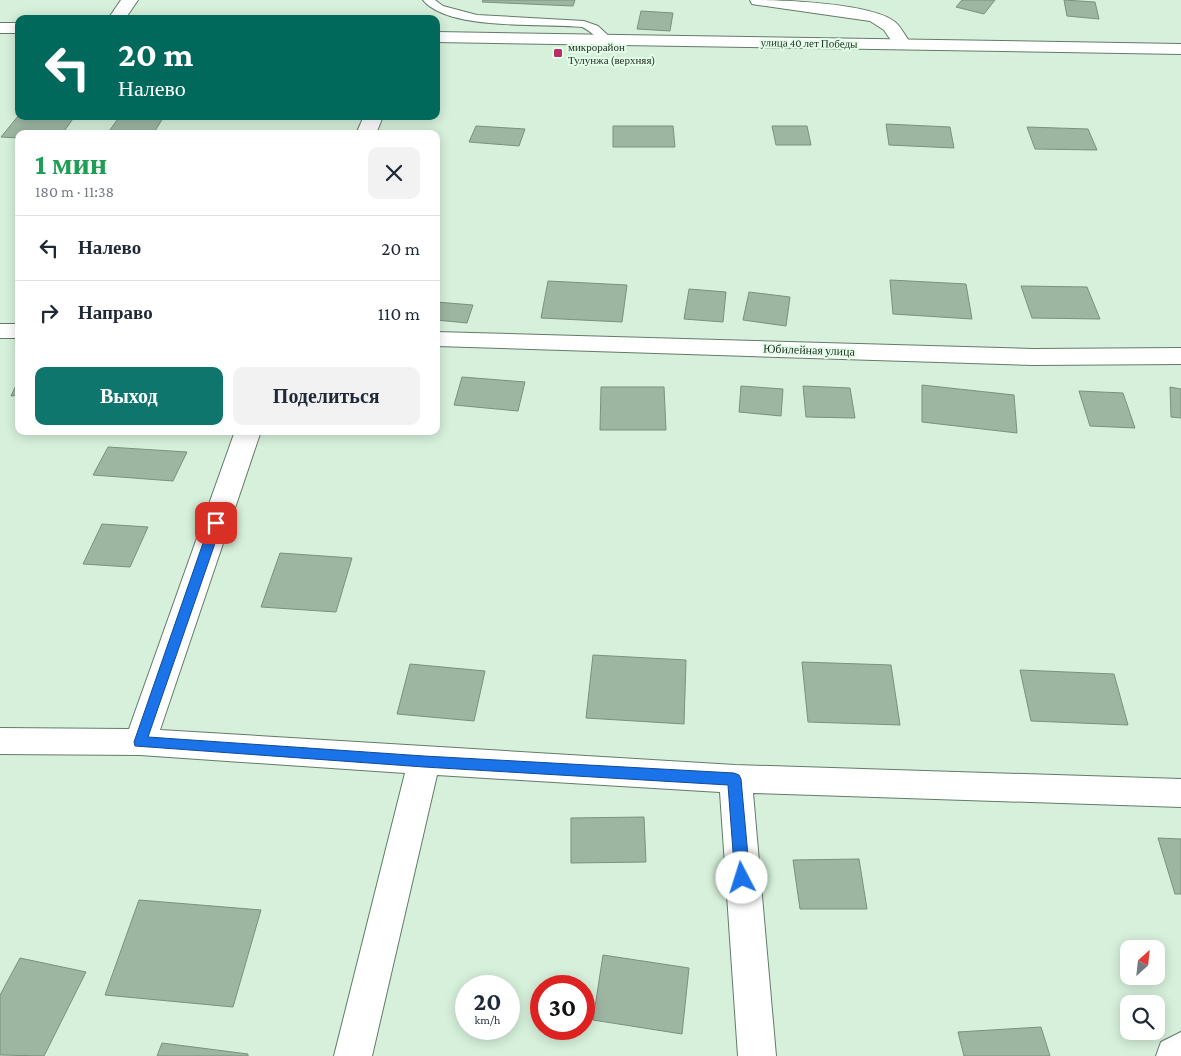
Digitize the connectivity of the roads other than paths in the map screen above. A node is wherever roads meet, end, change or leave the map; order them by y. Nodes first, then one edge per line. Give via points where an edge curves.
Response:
1 (130, 0) edge
2 (428, 0) edge
3 (758, 0) edge
4 (119, 15) edge
5 (0, 28) edge
6 (15, 28) edge
7 (440, 37) edge
8 (607, 40) junction
9 (902, 44) junction
10 (1181, 48) edge
11 (0, 331) edge
12 (15, 331) edge
13 (440, 339) edge
14 (1181, 356) edge
15 (247, 435) edge
16 (0, 741) edge
17 (140, 742) junction
18 (424, 761) junction
19 (734, 779) junction
20 (1181, 793) edge
21 (1181, 1051) edge
22 (353, 1056) edge
23 (757, 1056) edge
24 (1175, 1056) edge

1 - 4 street
2 - 8 lane via 439,9 461,16 584,24
3 - 9 street via 875,17 890,26
5 - 6 street
7 - 8 street, улица 40 лет Победы
8 - 9 street, улица 40 лет Победы
9 - 10 street, улица 40 лет Победы
11 - 12 street
13 - 14 street, Юбилейная улица via 1033,357
15 - 17 street
16 - 17 street
17 - 18 street
18 - 19 street
18 - 22 street
19 - 20 street
19 - 23 street
21 - 24 street

